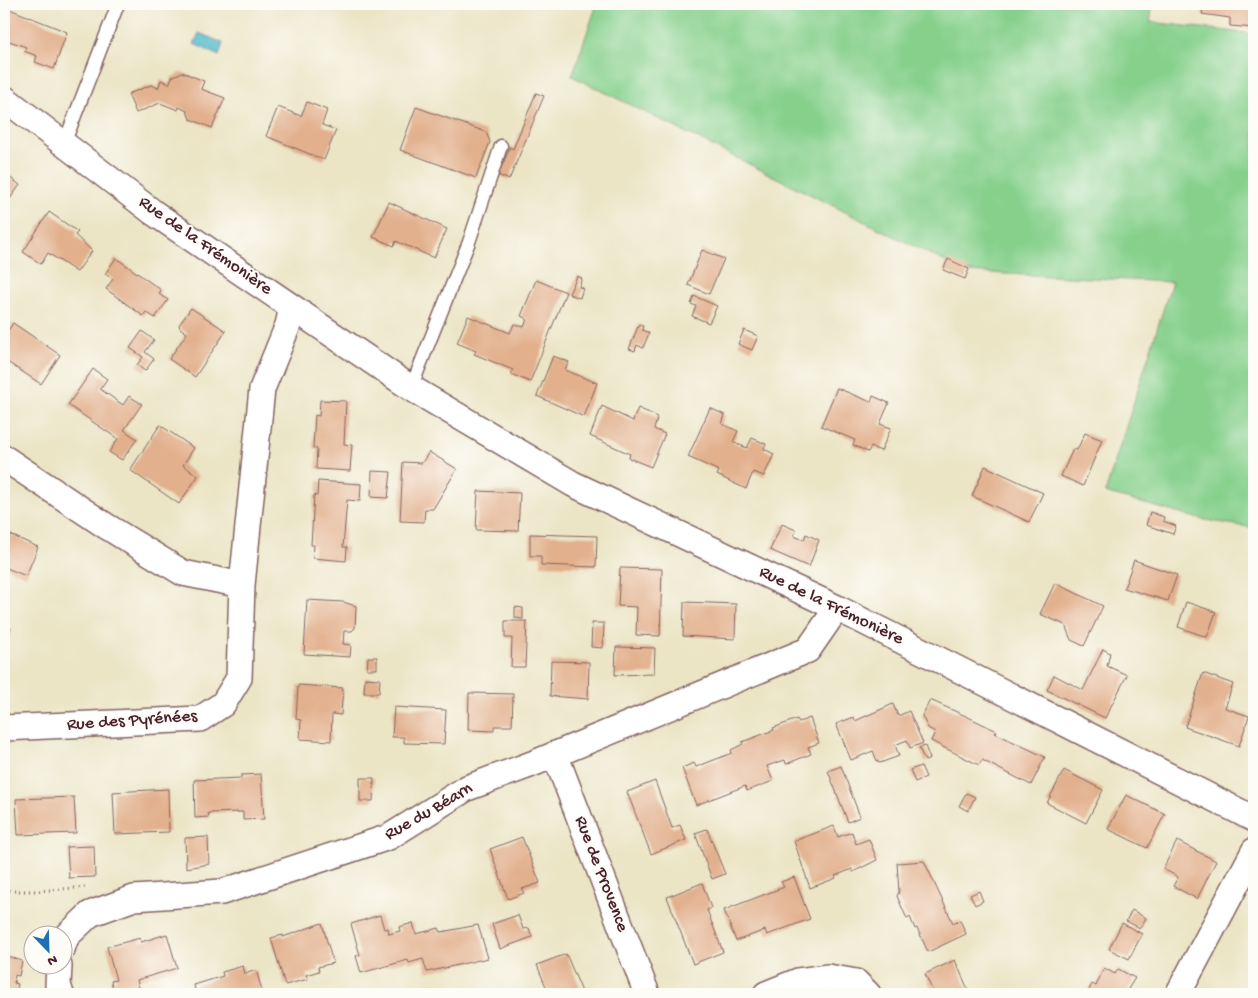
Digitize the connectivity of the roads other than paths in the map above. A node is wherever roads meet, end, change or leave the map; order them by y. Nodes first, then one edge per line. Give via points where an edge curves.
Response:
1 (118, 4) edge
2 (4, 98) edge
3 (64, 144) junction
4 (502, 146) dead end
5 (292, 306) junction
6 (411, 388) junction
7 (4, 458) edge
8 (242, 585) junction
9 (838, 608) junction
10 (4, 728) edge
11 (555, 754) junction
12 (1254, 819) edge
13 (1254, 851) edge
14 (72, 931) edge
15 (58, 976) edge
16 (61, 994) edge
17 (647, 994) edge
18 (766, 994) edge
19 (868, 994) edge
20 (1178, 994) edge

1 - 3 lane
2 - 3 street, Rue de la Frémonière
3 - 5 street, Rue de la Frémonière via 154,213
4 - 6 lane via 469,242
5 - 6 street, Rue de la Frémonière
5 - 8 street, Rue des Pyrénées via 288,325 262,389
6 - 9 street, Rue de la Frémonière via 573,484
7 - 8 street via 183,573
8 - 10 street, Rue des Pyrénées via 239,678 223,704 200,719
9 - 11 street, Rue du Béarn via 808,650
9 - 12 street, Rue de la Frémonière
11 - 14 street, Rue du Béarn via 467,788 388,838 222,892 134,898 90,914
11 - 17 street, Rue de Provence
13 - 20 street
15 - 16 street
18 - 19 street via 798,981 828,977 856,982

